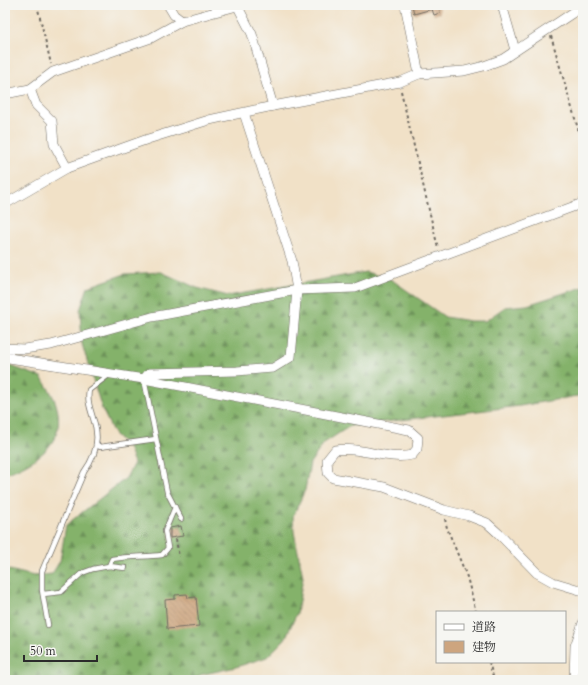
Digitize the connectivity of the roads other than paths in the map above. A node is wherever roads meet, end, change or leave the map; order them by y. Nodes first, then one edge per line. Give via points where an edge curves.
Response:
1 (168, 5) edge
2 (237, 5) edge
3 (405, 5) edge
4 (502, 5) edge
5 (583, 6) edge
6 (182, 21) junction
7 (515, 50) junction
8 (419, 74) junction
9 (30, 88) junction
10 (5, 94) edge
11 (273, 106) junction
12 (244, 113) junction
13 (66, 168) junction
14 (583, 203) edge
15 (5, 204) edge
16 (297, 290) junction
17 (5, 348) edge
18 (5, 355) edge
19 (112, 373) junction
20 (144, 379) junction
21 (156, 439) junction
22 (96, 444) junction
23 (175, 507) junction
24 (181, 519) dead end
25 (109, 566) junction
26 (125, 568) dead end
27 (583, 591) edge
28 (43, 594) junction
29 (583, 623) edge
30 (48, 625) dead end
31 (574, 680) edge

1 - 6 street via 174,15
2 - 6 street
2 - 11 street via 252,34
3 - 8 street
4 - 7 street
5 - 7 street
6 - 9 street via 151,38 53,72
7 - 8 street via 504,58 484,66 464,71
8 - 11 street via 400,82
9 - 10 street
9 - 13 street via 36,105 52,121 54,144
11 - 12 street
12 - 13 street via 209,120
12 - 16 street via 292,261
13 - 15 street
14 - 16 street via 355,288
16 - 17 street via 152,317 51,345 24,349
16 - 20 street via 293,349 283,364 273,368 244,371 149,373
18 - 19 street via 9,358
19 - 20 street
19 - 22 lane via 89,390 89,406 98,440
20 - 21 lane
20 - 27 street via 409,430 418,438 417,449 412,455 395,456 351,448 335,450 327,460 328,472 333,478 384,487 487,524 498,532 537,574
21 - 22 lane via 100,448
21 - 23 lane via 167,492
22 - 28 lane via 91,463 84,472 42,571
23 - 24 lane
23 - 25 lane via 165,531 168,548 162,555 112,560
25 - 26 lane
25 - 28 lane via 82,573 61,592
28 - 30 lane
29 - 31 street via 575,646

